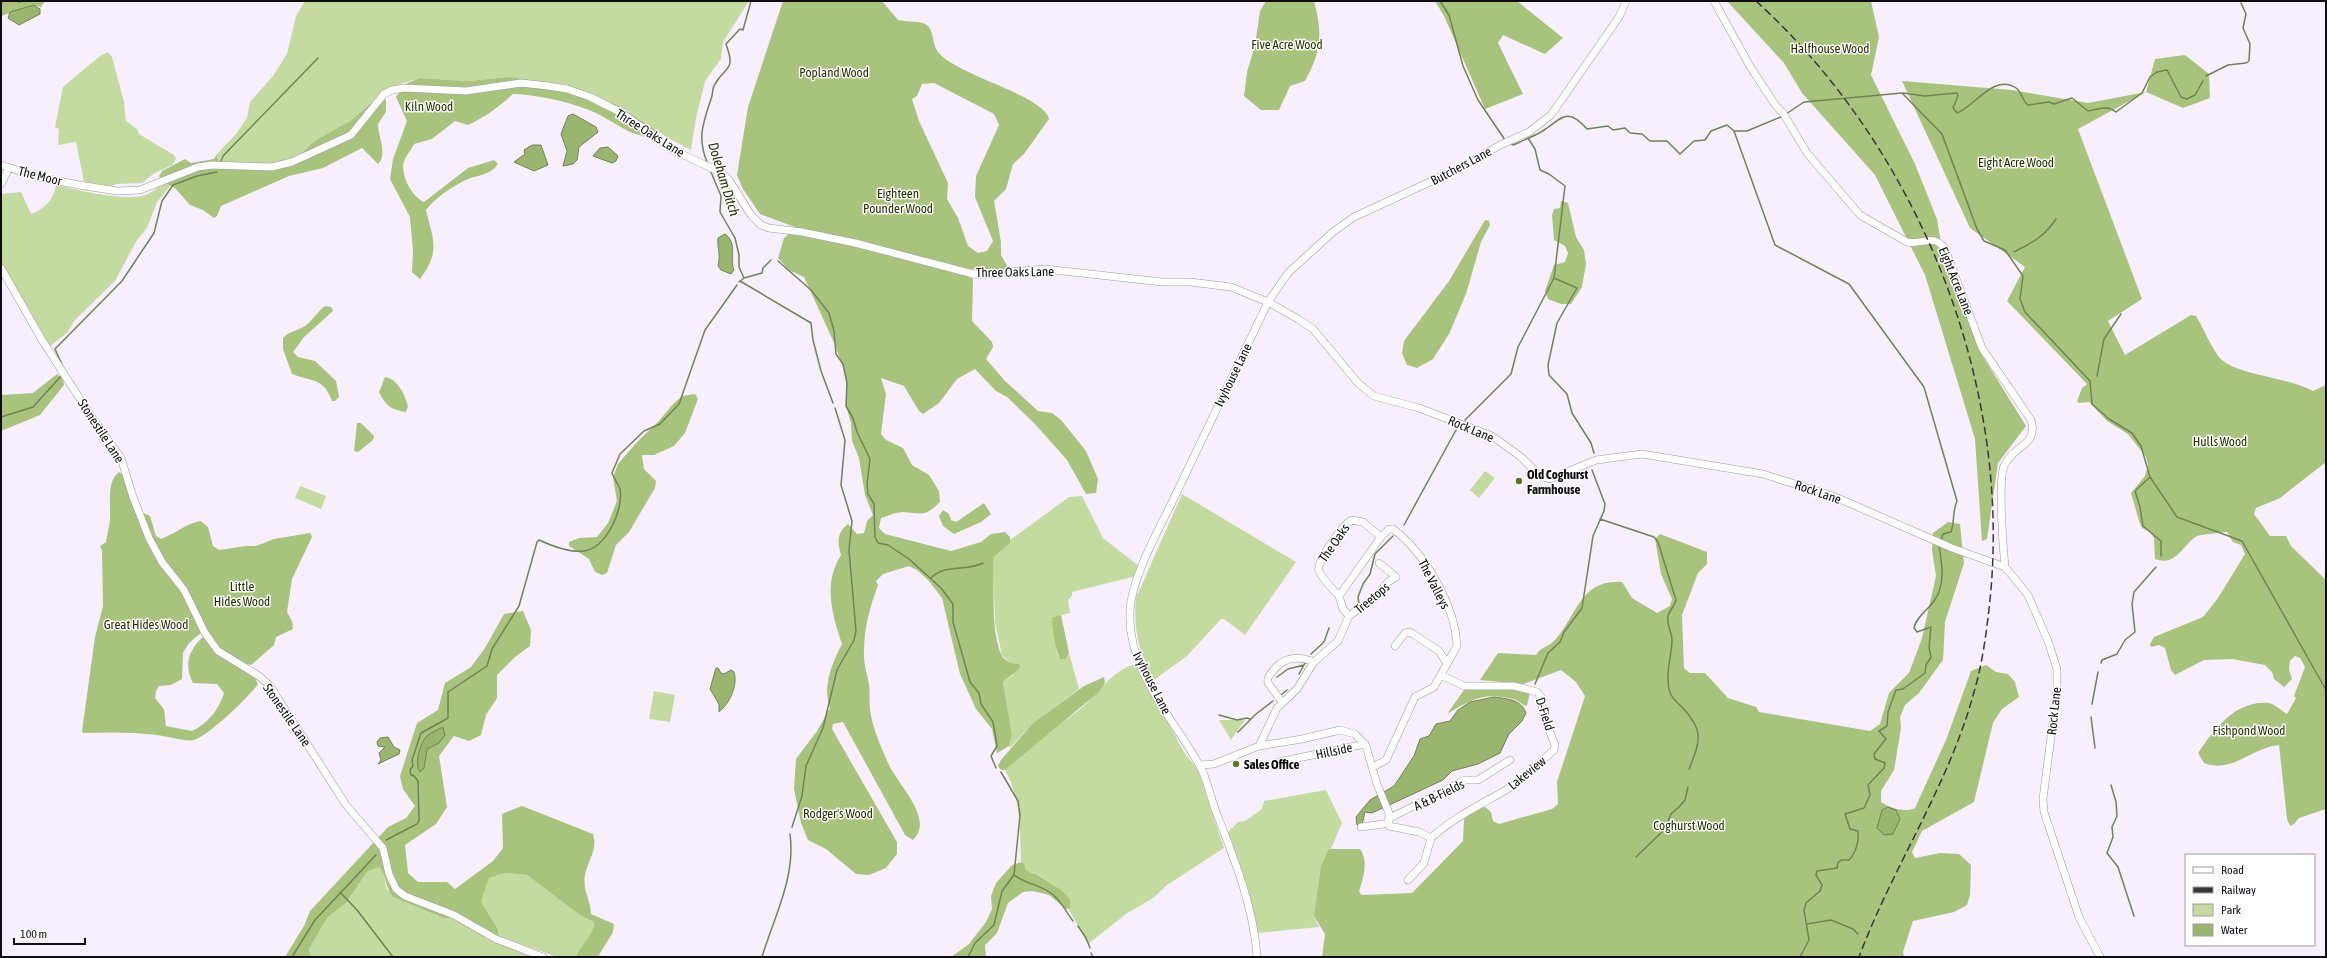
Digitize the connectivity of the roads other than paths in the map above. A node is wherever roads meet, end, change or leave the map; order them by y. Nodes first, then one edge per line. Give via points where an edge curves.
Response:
1 (1626, 1) edge
2 (1714, 1) edge
3 (1, 165) edge
4 (9, 168) junction
5 (1, 184) edge
6 (79, 185) joint
7 (1, 268) edge
8 (1268, 302) junction
9 (1381, 537) junction
10 (1380, 563) dead end
11 (2005, 567) junction
12 (1339, 596) junction
13 (1348, 616) junction
14 (1395, 646) dead end
15 (1314, 662) junction
16 (1446, 662) junction
17 (1441, 675) junction
18 (1282, 702) junction
19 (1552, 737) joint
20 (1365, 744) junction
21 (1260, 746) junction
22 (1510, 760) dead end
23 (1279, 762) dead end
24 (1214, 764) junction
25 (1200, 765) junction
26 (1373, 767) junction
27 (1204, 774) junction
28 (1388, 824) junction
29 (1361, 827) dead end
30 (1431, 838) junction
31 (1408, 880) dead end
32 (543, 957) edge
33 (1257, 957) edge
34 (2100, 957) edge

1 - 8 street, Butchers Lane via 1619,17 1551,115 1529,132 1432,182 1354,217 1333,232 1288,273
2 - 11 street, Eight Acre Lane via 1751,68 1807,152 1860,215 1907,242 1915,244 1935,240 1942,244 1982,348 2031,420 2033,433 2030,440 2010,456 2002,473
3 - 4 street, The Moor
4 - 5 street
4 - 6 street, The Moor
6 - 8 street, Three Oaks Lane via 128,191 150,187 198,167 279,166 333,145 351,135 382,96 392,90 405,88 466,91 521,83 567,89 622,113 672,150 708,165 729,180 751,215 761,225 769,228 856,243 977,275 1045,270 1162,282 1214,284 1231,287
7 - 32 street, Stonestile Lane via 66,378 121,458 149,538 162,562 184,590 205,633 218,651 270,686 346,804 383,848 389,874 396,889 404,896 454,915 496,939
8 - 11 street, Rock Lane via 1313,329 1358,384 1374,396 1419,408 1492,436 1521,457 1540,476 1550,479 1596,460 1642,454 1763,474 1834,496 1952,548
8 - 25 street, Ivyhouse Lane via 1161,526 1134,586 1130,604 1131,638 1137,660 1179,735
9 - 12 street
9 - 12 street, The Oaks via 1363,522 1352,520 1345,524 1332,542 1318,565 1319,571
9 - 16 street, The Valleys via 1389,529 1399,534 1422,558 1447,603 1456,646
10 - 13 street, Treetops via 1396,577 1388,582 1376,597
11 - 34 street, Rock Lane via 2028,595 2048,640 2057,669 2057,690 2042,799 2079,916
12 - 13 street via 1342,609
13 - 15 street via 1338,641
14 - 16 street via 1405,633 1410,632 1439,651
15 - 18 street via 1297,689
15 - 18 street via 1305,658 1291,658 1279,663 1268,676 1268,683
16 - 17 street, The Valleys
17 - 19 street, D-Field via 1464,686 1514,686 1538,692 1543,715
17 - 26 street, The Valleys via 1434,687 1415,697 1386,760
18 - 21 street
19 - 30 street, Lakeview via 1554,750 1507,789 1445,826
20 - 21 street via 1355,734 1340,730
20 - 23 street, Hillside
20 - 26 street
21 - 24 street
22 - 28 street, A & B-Fields via 1478,780 1466,780 1458,784
24 - 25 street
24 - 27 street
25 - 27 street, Ivyhouse Lane
26 - 28 street via 1390,816
27 - 33 street, Ivyhouse Lane via 1247,905 1254,930
28 - 29 street
28 - 30 street
30 - 31 street via 1424,863

